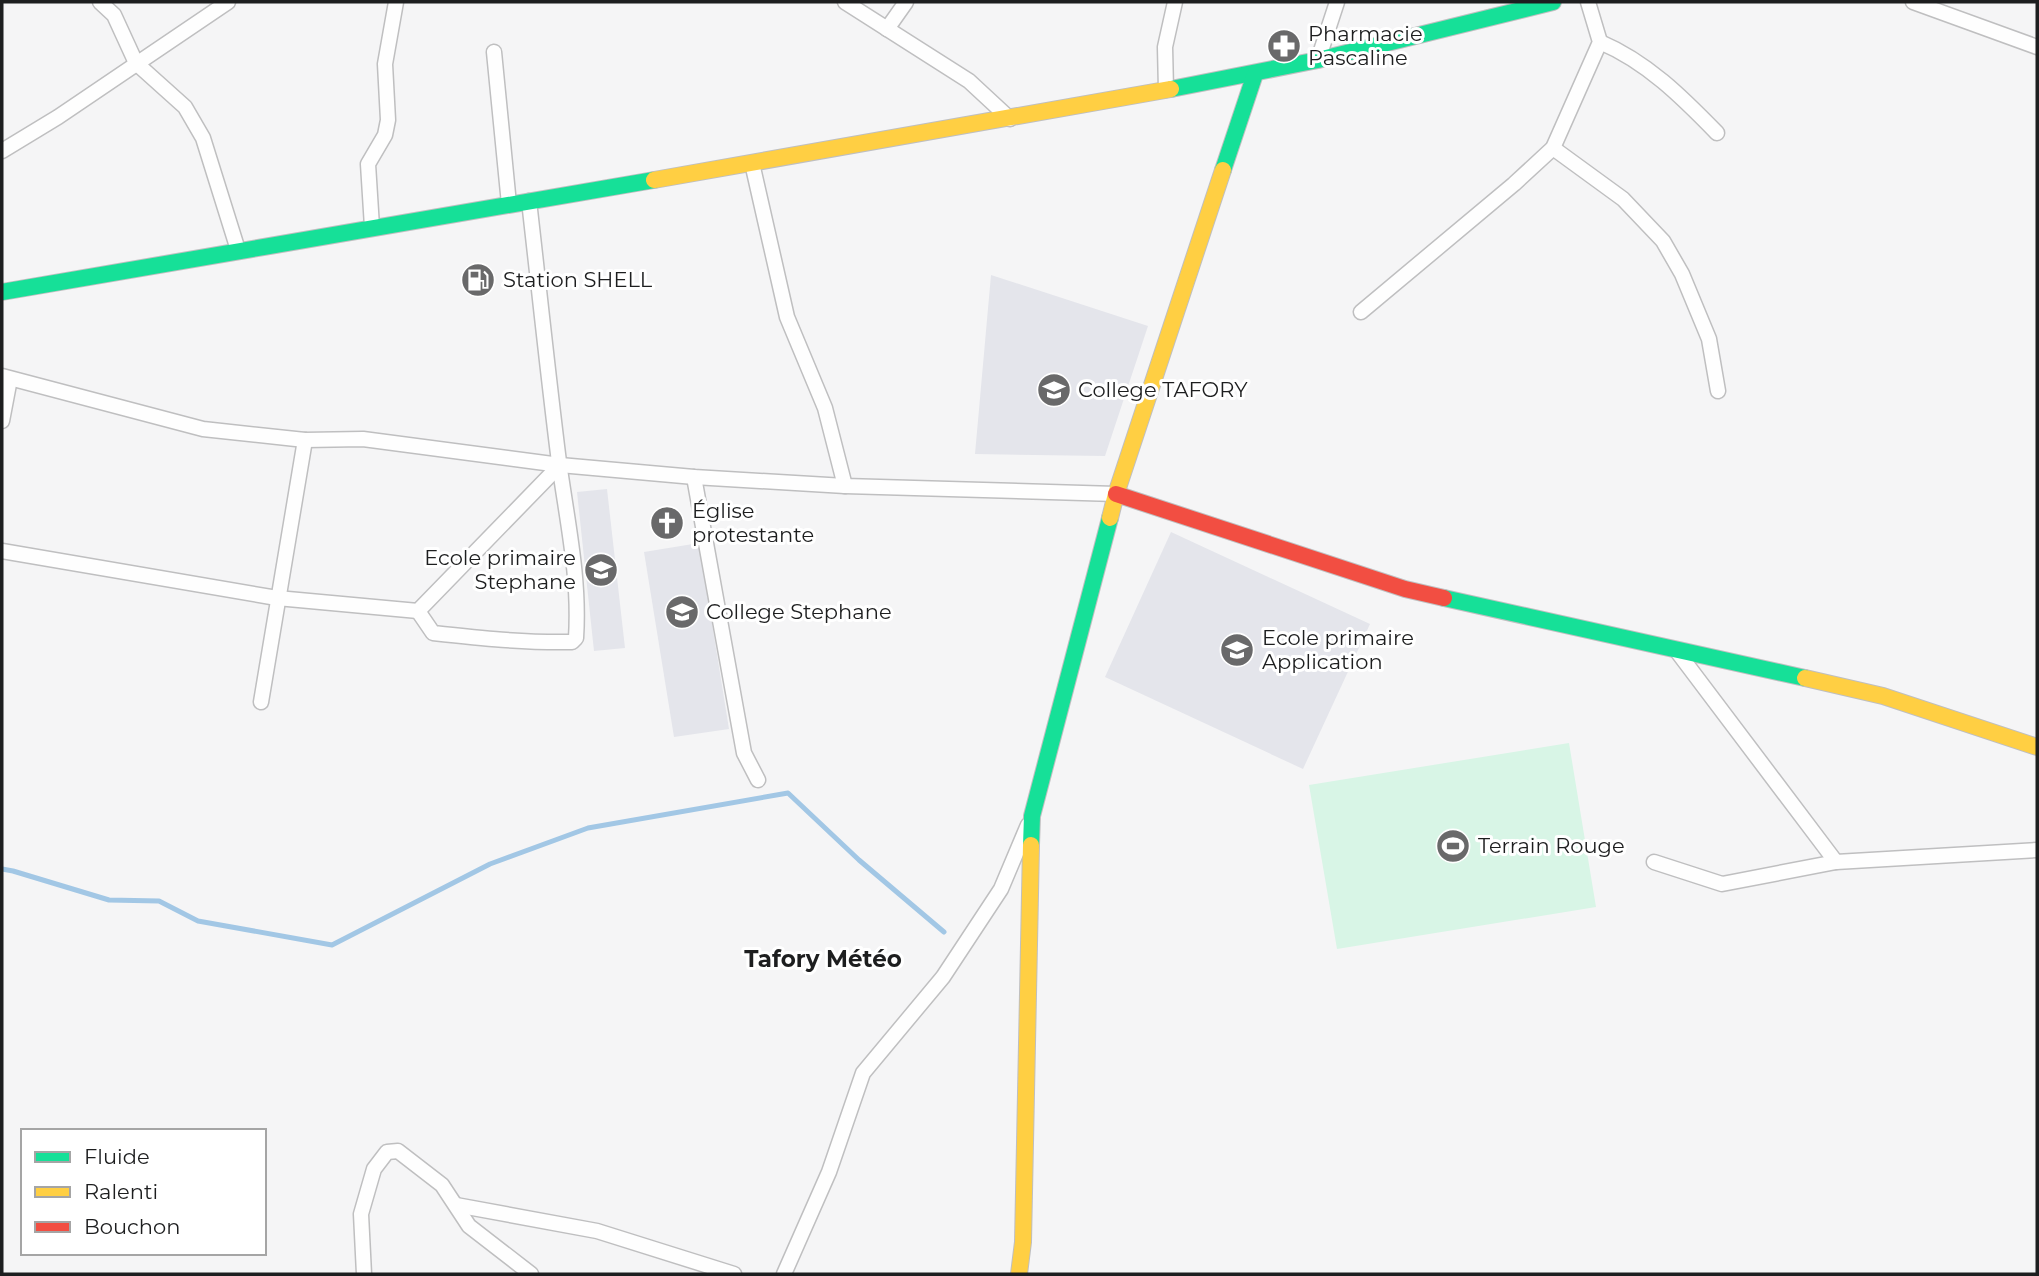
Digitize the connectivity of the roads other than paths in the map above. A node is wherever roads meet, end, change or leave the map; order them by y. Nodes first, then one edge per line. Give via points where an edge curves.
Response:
1 (100, 2) edge
2 (228, 2) edge
3 (396, 2) edge
4 (845, 2) edge
5 (906, 2) edge
6 (1175, 2) edge
7 (1337, 2) edge
8 (1553, 2) edge
9 (1588, 2) edge
10 (1913, 2) edge
11 (1516, 6) edge
12 (115, 8) edge
13 (887, 29) junction
14 (1600, 42) junction
15 (2037, 47) edge
16 (494, 52) dead end
17 (1318, 60) junction
18 (136, 63) junction
19 (1255, 74) junction
20 (1166, 90) junction
21 (1010, 119) junction
22 (1717, 134) dead end
23 (1553, 148) junction
24 (2, 150) edge
25 (752, 163) junction
26 (529, 201) junction
27 (509, 204) junction
28 (372, 228) junction
29 (238, 250) junction
30 (2, 292) edge
31 (1361, 312) dead end
32 (6, 377) edge
33 (1718, 391) dead end
34 (2, 421) edge
35 (305, 440) junction
36 (560, 465) junction
37 (694, 477) junction
38 (845, 486) junction
39 (1116, 494) junction
40 (2, 551) edge
41 (277, 598) junction
42 (418, 611) junction
43 (1676, 650) junction
44 (261, 702) dead end
45 (2037, 747) edge
46 (758, 780) dead end
47 (1032, 816) junction
48 (2037, 850) edge
49 (1654, 862) dead end
50 (1836, 862) junction
51 (456, 1205) junction
52 (364, 1274) edge
53 (531, 1274) edge
54 (734, 1274) edge
55 (784, 1274) edge
56 (1019, 1274) edge

1 - 12 street
2 - 18 street
3 - 28 street via 385,64 385,135 368,164
4 - 13 street
5 - 13 street
6 - 20 street via 1165,47
7 - 17 street
8 - 11 street
9 - 14 street
10 - 15 street
11 - 17 street
12 - 18 street
13 - 21 street via 968,81
14 - 22 street via 1651,70
14 - 23 street
16 - 27 street
17 - 19 street
18 - 24 street
18 - 29 street via 185,107 203,138
19 - 20 street
19 - 39 street
20 - 21 street
21 - 25 street
23 - 31 street
23 - 33 street via 1623,199 1663,242 1709,339
25 - 26 street
25 - 38 street via 787,317 825,408
26 - 27 street
26 - 36 street
27 - 28 street
28 - 29 street
29 - 30 street
32 - 34 street
32 - 35 street via 203,429
35 - 36 street via 363,439
35 - 41 street
36 - 37 street
36 - 42 street
36 - 42 street via 573,544 576,638 544,643 433,633
37 - 38 street
37 - 46 street via 744,753
38 - 39 street
39 - 43 street via 1405,589
39 - 47 street
40 - 41 street
41 - 42 street
41 - 44 street
43 - 45 street via 1883,696
43 - 50 street
47 - 55 street via 1001,889 943,977 863,1073 829,1172
47 - 56 street
48 - 50 street
49 - 50 street via 1722,884
51 - 52 street via 442,1185 398,1151 387,1152 374,1169 361,1214
51 - 53 street via 469,1226
51 - 54 street via 597,1231

